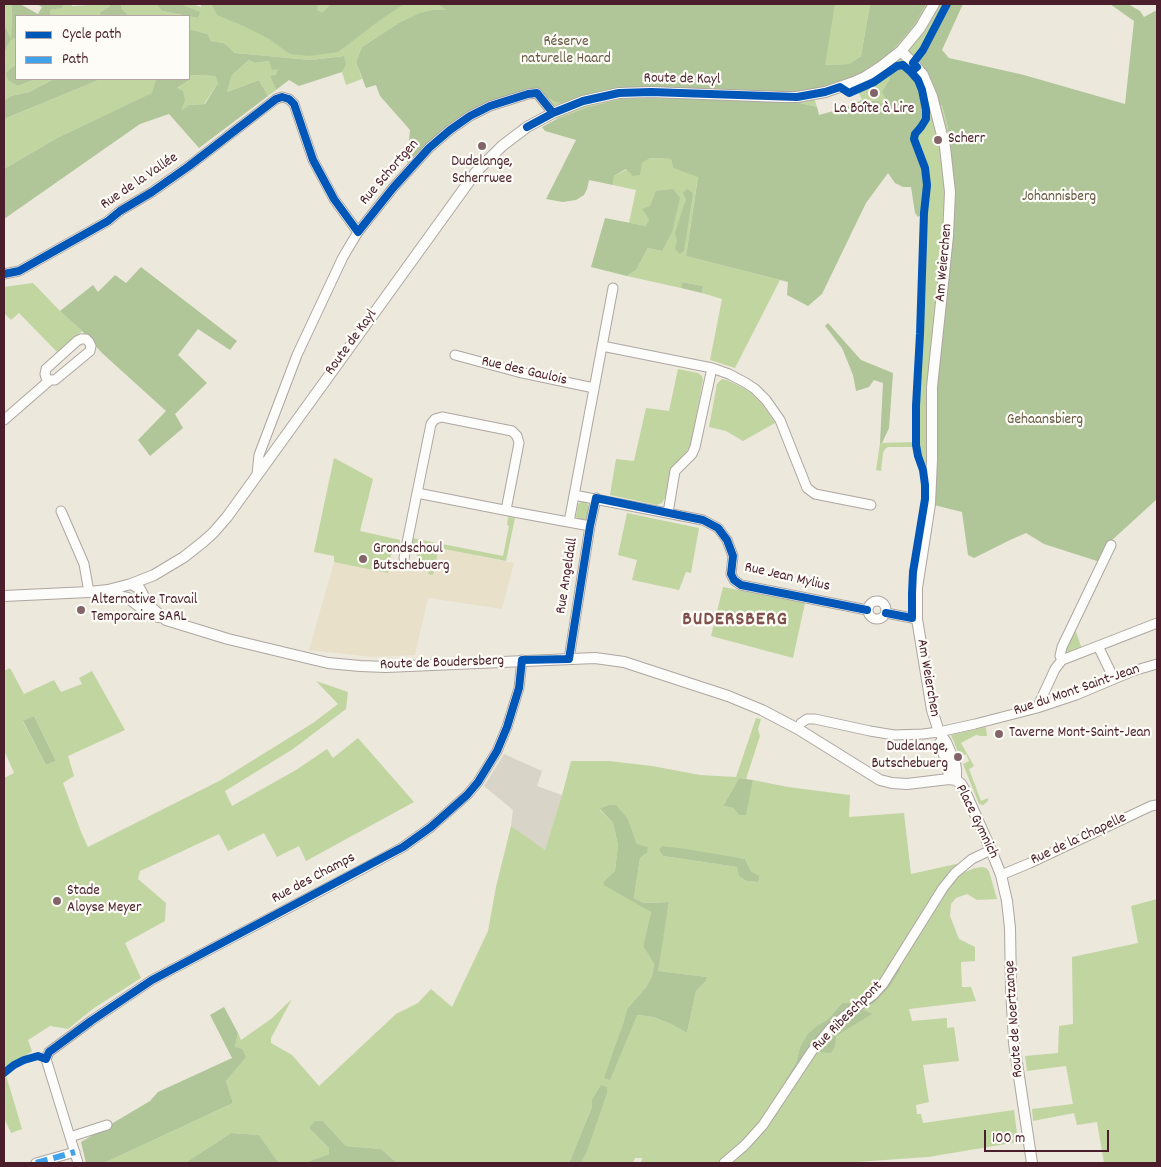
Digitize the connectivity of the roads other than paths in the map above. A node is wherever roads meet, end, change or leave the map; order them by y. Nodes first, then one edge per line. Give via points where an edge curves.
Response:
1 (934, 4) edge
2 (901, 51) junction
3 (282, 97) joint
4 (553, 113) junction
5 (358, 232) junction
6 (4, 274) edge
7 (613, 288) dead end
8 (602, 346) junction
9 (455, 355) dead end
10 (712, 368) junction
11 (50, 380) junction
12 (594, 388) junction
13 (4, 420) edge
14 (257, 475) junction
15 (417, 493) junction
16 (574, 495) junction
17 (596, 498) junction
18 (871, 505) dead end
19 (506, 510) junction
20 (61, 511) dead end
21 (668, 513) junction
22 (569, 522) junction
23 (590, 526) junction
24 (1112, 545) dead end
25 (404, 558) dead end
26 (131, 584) junction
27 (89, 592) junction
28 (4, 596) edge
29 (130, 600) junction
30 (867, 610) junction
31 (886, 613) junction
32 (917, 619) junction
33 (166, 620) junction
34 (1157, 622) edge
35 (1098, 646) junction
36 (569, 659) junction
37 (522, 660) junction
38 (1062, 660) junction
39 (1157, 664) edge
40 (1114, 679) junction
41 (1037, 708) junction
42 (798, 728) junction
43 (939, 732) junction
44 (952, 780) junction
45 (1157, 804) edge
46 (990, 850) junction
47 (1001, 875) junction
48 (107, 1125) dead end
49 (70, 1137) junction
50 (75, 1152) junction
51 (36, 1163) edge
52 (78, 1163) edge
53 (724, 1163) edge
54 (1032, 1163) edge

1 - 2 main road, Route de Kayl
2 - 4 main road, Route de Kayl via 865,77 813,95 619,93 583,101
2 - 32 main road, Am Weierchen via 923,76 932,96 945,147 950,192 932,387 930,504 917,588
3 - 5 street, Rue Schortgen via 294,104 313,160 334,199
3 - 6 street, Rue de la Vallée via 108,221 19,271
4 - 5 street, Rue Schortgen via 538,93 490,106 470,116 429,148
4 - 14 main road, Route de Kayl via 502,146 476,172
5 - 14 street, Rue Schortgen via 343,257 298,355 259,455
7 - 8 street, Rue Angeldall
8 - 10 street
8 - 12 street, Rue Angeldall
9 - 12 street, Rue des Gaulois
10 - 18 street via 746,382 766,400 780,420 807,488 815,494
10 - 21 street via 696,447 676,471
11 - 11 street via 46,378 46,369 77,341 86,339 91,346 90,351 58,378
11 - 13 street
12 - 16 street, Rue Angeldall
14 - 26 main road, Route de Kayl via 227,517 202,542 184,557
15 - 19 street
15 - 19 street via 431,424 442,417 512,431 518,436
15 - 25 street
16 - 17 street, Rue Jean Mylius
16 - 22 street, Rue Angeldall
17 - 21 street, Rue Jean Mylius
17 - 23 street, Rue Angeldall
19 - 22 street
20 - 27 street via 84,564
21 - 30 street, Rue Jean Mylius via 703,520 718,528 728,540 733,556 731,574 741,585
22 - 23 street
23 - 36 street, Rue Angeldall
24 - 38 street via 1062,647
26 - 27 main road, Route de Kayl
26 - 29 main road
26 - 33 main road, Route de Boudersberg via 140,589 153,610
27 - 28 main road, Route de Kayl
27 - 29 main road
29 - 33 main road
30 - 31 street, Rue Jean Mylius via 875,620 880,620
30 - 31 street, Rue Jean Mylius via 876,601 884,604
31 - 32 street, Rue Jean Mylius
32 - 43 main road, Am Weierchen via 932,710
33 - 37 main road, Route de Boudersberg via 328,663 386,667
34 - 35 street
35 - 38 street
35 - 40 street
36 - 37 main road, Route de Boudersberg
36 - 42 main road, Route de Boudersberg via 624,662 744,702
37 - 49 street, Rue des Champs via 519,688 497,751 478,782 437,822 403,846 152,980 49,1052 46,1059
38 - 41 street
39 - 40 street, Rue du Mont Saint-Jean
40 - 41 street, Rue du Mont Saint-Jean
41 - 43 street, Rue du Mont Saint-Jean
42 - 43 street, Rue du Mont Saint-Jean via 807,719 815,719 894,735
42 - 44 main road, Route de Boudersberg via 880,780 907,784
43 - 44 main road, Place Gymnich via 955,763
44 - 46 main road, Place Gymnich via 964,789
45 - 47 street, Rue de la Chapelle
46 - 47 main road, Place Gymnich
46 - 53 street, Rue Ribeschpont via 955,873 882,984 812,1050 763,1125
47 - 54 main road, Route de Noertzange via 1010,928 1014,1043
48 - 49 street
49 - 50 street, Rue des Champs
50 - 51 street
50 - 52 street, Rue des Champs

